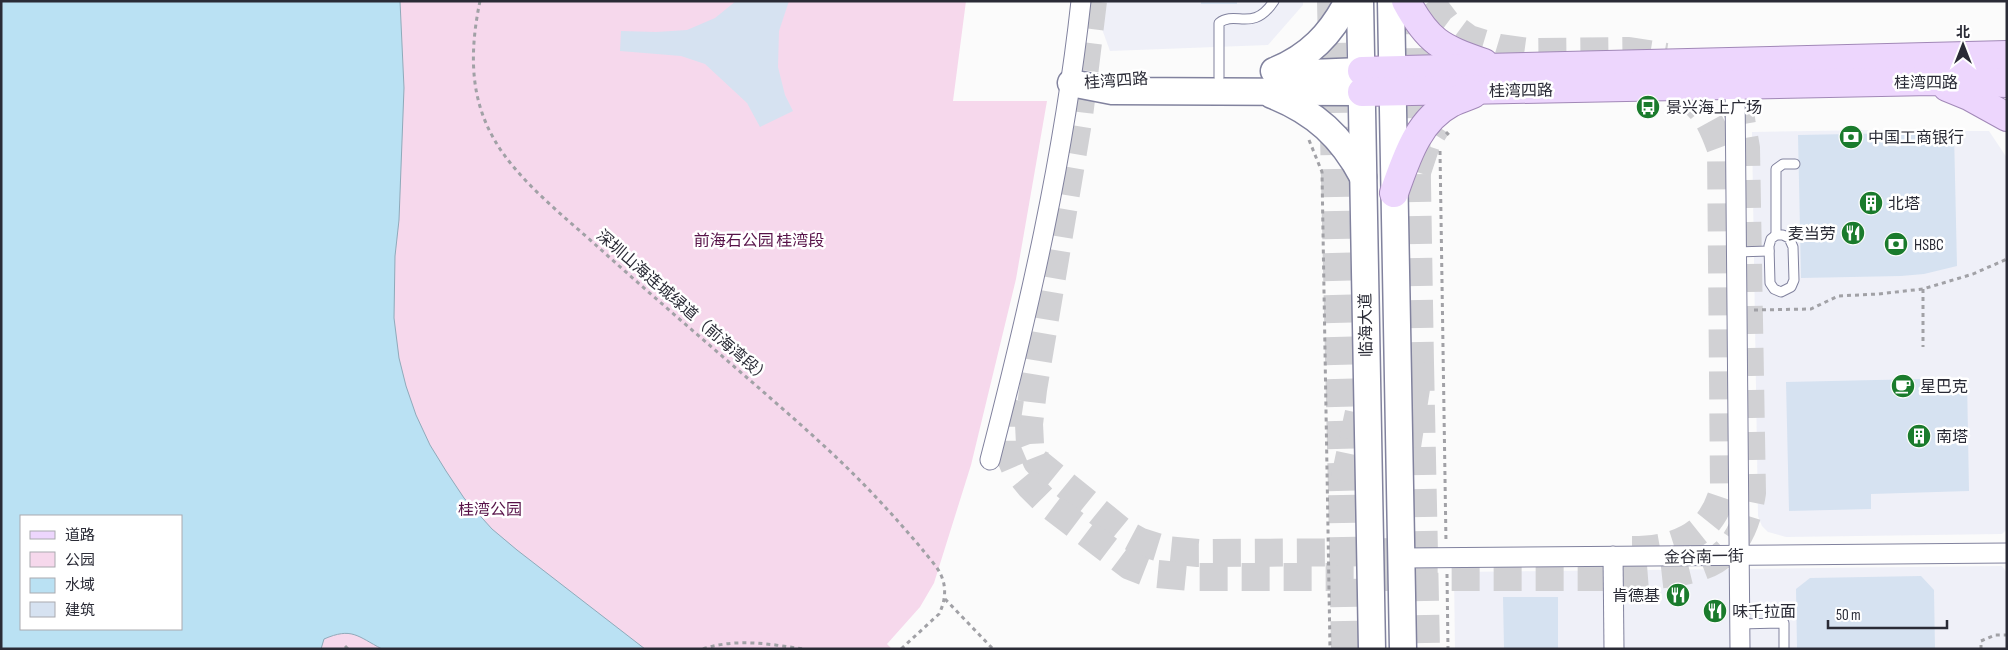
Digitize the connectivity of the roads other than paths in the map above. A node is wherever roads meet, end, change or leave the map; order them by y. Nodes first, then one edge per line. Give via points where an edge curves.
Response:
1 (1081, 1) edge
2 (1274, 1) edge
3 (1348, 1) edge
4 (1360, 1) edge
5 (1391, 1) edge
6 (1406, 1) edge
7 (2007, 42) edge
8 (1978, 55) junction
9 (2007, 55) edge
10 (1219, 77) junction
11 (1498, 79) junction
12 (1393, 81) junction
13 (1932, 81) junction
14 (1362, 82) junction
15 (1263, 83) junction
16 (2007, 83) edge
17 (1071, 84) junction
18 (1735, 86) junction
19 (2007, 117) edge
20 (1795, 164) dead end
21 (1363, 177) junction
22 (1394, 193) junction
23 (1776, 235) junction
24 (1769, 251) junction
25 (1736, 252) junction
26 (990, 460) dead end
27 (2007, 553) edge
28 (1739, 555) junction
29 (1613, 556) junction
30 (1402, 558) junction
31 (1740, 624) junction
32 (1372, 649) edge
33 (1403, 649) edge
34 (1614, 649) edge
35 (1740, 649) edge
36 (1784, 649) edge

1 - 17 street
2 - 10 lane via 1258,17 1219,23
3 - 15 main road via 1338,21 1316,45
4 - 14 main road, 临海大道
5 - 12 main road, 临海大道
6 - 11 main road via 1417,23 1431,39
7 - 8 main road
8 - 9 main road, 桂湾四路
8 - 11 main road, 桂湾四路
10 - 15 main road, 桂湾四路
10 - 17 main road, 桂湾四路 via 1110,77
11 - 12 main road, 桂湾四路
11 - 18 main road, 桂湾四路
11 - 22 main road via 1450,103 1434,115 1411,146
12 - 14 main road, 桂湾四路
12 - 22 main road, 临海大道
13 - 16 main road, 桂湾四路
13 - 18 main road, 桂湾四路
13 - 19 main road
14 - 15 main road, 桂湾四路
14 - 21 main road, 临海大道
15 - 17 main road, 桂湾四路 via 1112,91
15 - 21 main road via 1308,111 1325,126 1354,159
17 - 26 street via 1023,331
18 - 25 street
20 - 23 lane via 1782,164 1776,169
21 - 32 main road, 临海大道
22 - 30 main road, 临海大道
23 - 24 lane via 1770,242
23 - 24 lane via 1786,236 1793,244 1794,280 1788,290 1777,291 1771,286
24 - 25 lane
25 - 28 street
27 - 28 street, 金谷南一街
28 - 29 street, 金谷南一街
28 - 31 street
29 - 30 street, 金谷南一街
29 - 34 street
30 - 33 main road, 临海大道
31 - 35 street
31 - 36 lane via 1784,623

